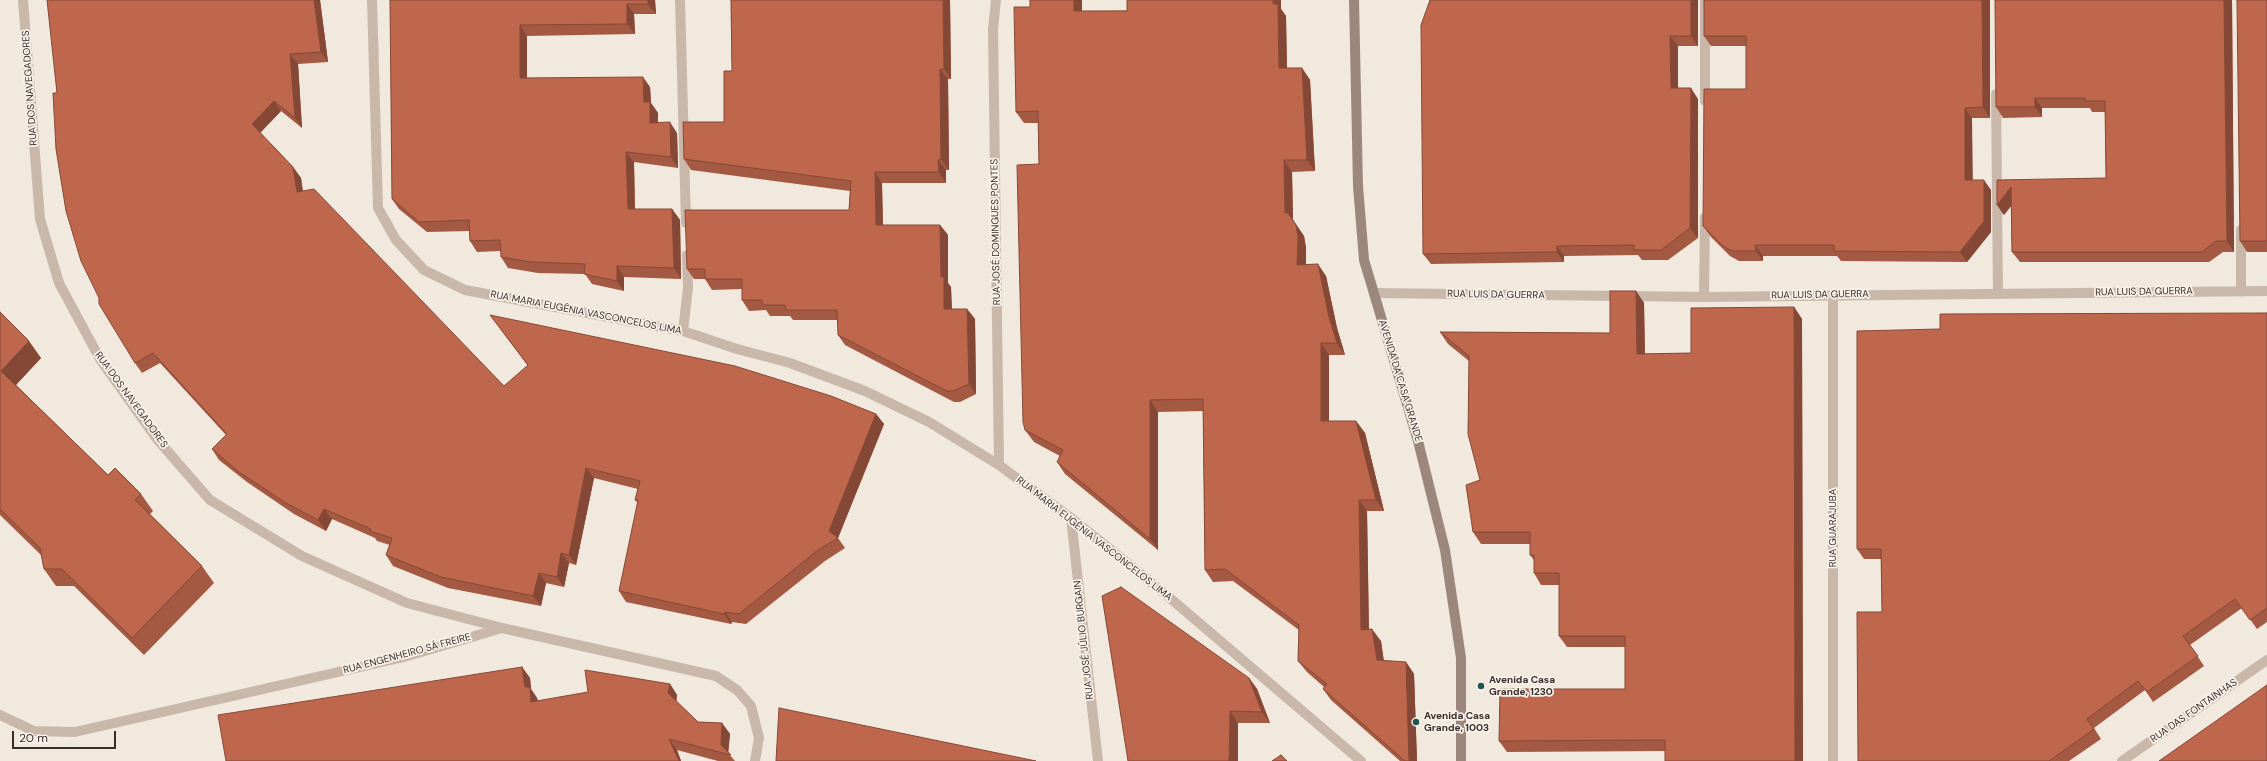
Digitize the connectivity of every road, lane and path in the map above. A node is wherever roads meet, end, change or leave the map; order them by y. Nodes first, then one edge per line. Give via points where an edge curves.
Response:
1 (23, 0) edge
2 (372, 0) edge
3 (680, 0) edge
4 (996, 0) edge
5 (1354, 0) edge
6 (1705, 0) edge
7 (1996, 87) edge
8 (1705, 111) edge
9 (1705, 207) edge
10 (2241, 221) edge
11 (2267, 291) edge
12 (2241, 292) junction
13 (1374, 293) junction
14 (1998, 294) junction
15 (1833, 295) junction
16 (1704, 297) junction
17 (683, 331) junction
18 (999, 465) junction
19 (1071, 518) junction
20 (502, 628) junction
21 (2267, 660) edge
22 (0, 715) edge
23 (755, 761) edge
24 (1098, 761) edge
25 (1361, 761) edge
26 (1461, 761) edge
27 (1833, 761) edge
28 (2122, 761) edge

1 - 20 street, RUA DOS NAVEGADORES via 40,219 59,283 100,359 157,440 210,500 302,556 408,603
2 - 17 street, RUA MARIA EUGÊNIA VASCONCELOS LIMA via 378,208 396,240 424,270 465,290
3 - 17 street via 688,288
4 - 18 street, RUA JOSÉ DOMINGUES PONTES via 993,29
5 - 13 main road, AVENIDA DA CASA GRANDE via 1358,186 1364,260
6 - 8 street
7 - 14 street
9 - 16 street
10 - 12 street
11 - 12 street, RUA LUIS DA GUERRA
12 - 14 street, RUA LUIS DA GUERRA
13 - 16 street, RUA LUIS DA GUERRA
13 - 26 main road, AVENIDA DA CASA GRANDE via 1418,441 1446,550 1461,658
14 - 15 street, RUA LUIS DA GUERRA
15 - 16 street, RUA LUIS DA GUERRA
15 - 27 street, RUA GUARAJUBA
17 - 18 street, RUA MARIA EUGÊNIA VASCONCELOS LIMA via 736,349 790,363 865,391 929,422
18 - 19 street, RUA MARIA EUGÊNIA VASCONCELOS LIMA
19 - 24 street, RUA JOSÉ JÚLIO BURGAIN
19 - 25 street, RUA MARIA EUGÊNIA VASCONCELOS LIMA via 1157,587
20 - 22 street, RUA ENGENHEIRO SÁ FREIRE via 404,657 75,732 34,731
20 - 23 street, RUA ENGENHEIRO SÁ FREIRE via 716,676 738,690 751,706 760,738
21 - 28 street, RUA DAS FONTAINHAS

